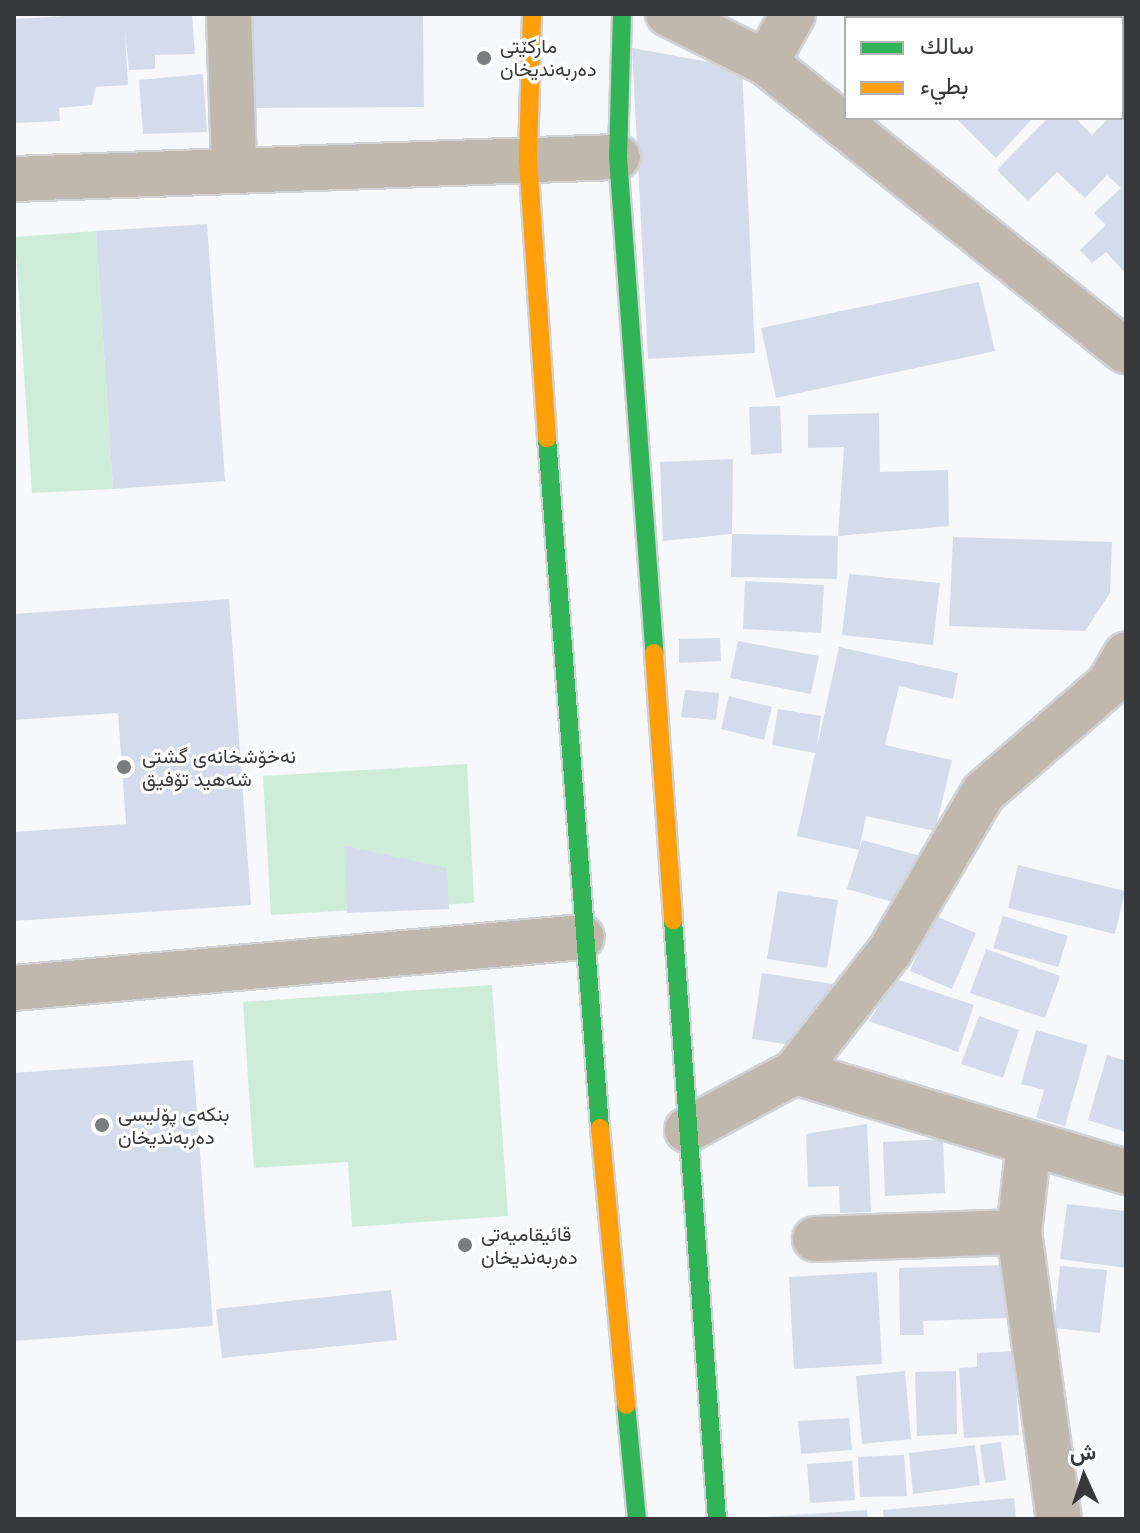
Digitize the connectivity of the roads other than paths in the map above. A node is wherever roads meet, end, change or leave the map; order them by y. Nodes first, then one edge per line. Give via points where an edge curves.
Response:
1 (229, 14) edge
2 (532, 14) edge
3 (622, 14) edge
4 (668, 14) edge
5 (793, 14) edge
6 (766, 63) junction
7 (618, 157) junction
8 (528, 159) junction
9 (234, 168) junction
10 (14, 179) edge
11 (1126, 351) edge
12 (1126, 654) edge
13 (582, 937) junction
14 (14, 988) edge
15 (795, 1072) junction
16 (687, 1130) junction
17 (1029, 1143) junction
18 (1126, 1172) edge
19 (1019, 1232) junction
20 (815, 1239) dead end
21 (637, 1519) edge
22 (717, 1519) edge
23 (1059, 1519) edge

1 - 9 street
2 - 8 highway
3 - 7 highway
4 - 6 street
5 - 6 street
6 - 11 street
7 - 8 street
7 - 16 highway
8 - 9 street
8 - 13 highway
9 - 10 street
12 - 15 street via 1109,684 983,793 890,951
13 - 14 street
13 - 21 highway
15 - 16 street
15 - 17 street
16 - 22 highway
17 - 18 street
17 - 19 street
19 - 20 street
19 - 23 street

